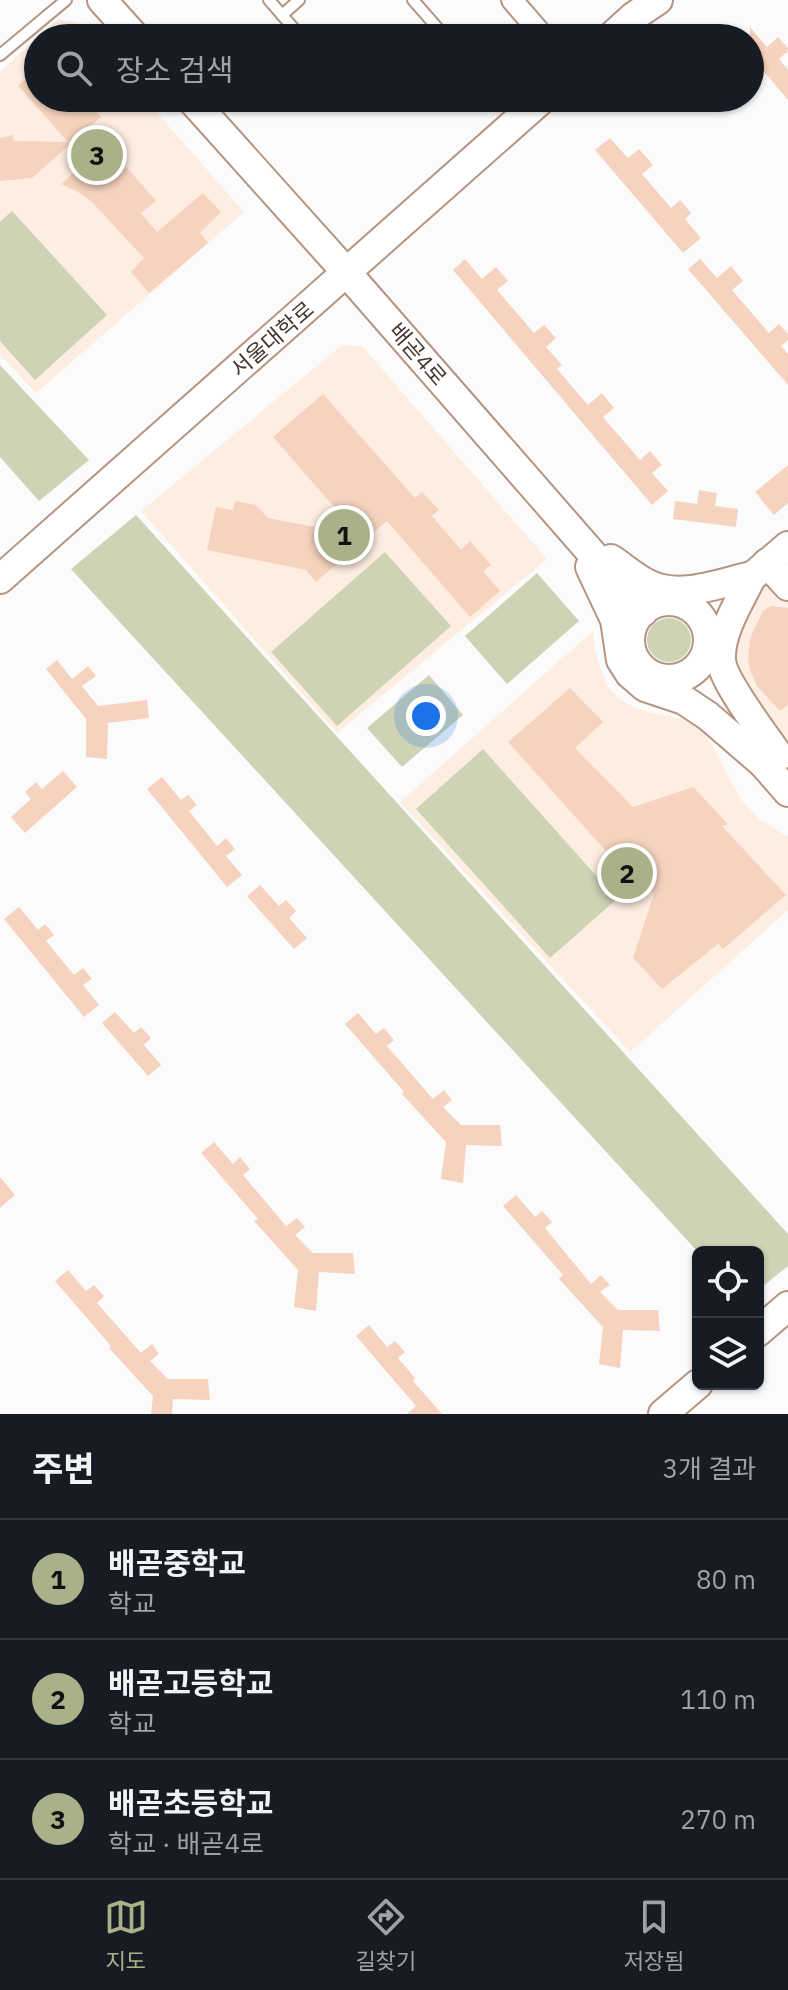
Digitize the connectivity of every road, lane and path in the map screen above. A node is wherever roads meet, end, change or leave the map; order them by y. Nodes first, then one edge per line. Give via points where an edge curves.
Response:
1 (66, 0) edge
2 (102, 0) edge
3 (269, 0) edge
4 (299, 0) edge
5 (413, 0) edge
6 (512, 0) edge
7 (658, 0) edge
8 (282, 15) junction
9 (37, 24) edge
10 (123, 24) edge
11 (290, 24) edge
12 (434, 24) edge
13 (533, 24) edge
14 (625, 24) edge
15 (24, 35) edge
16 (0, 55) edge
17 (203, 112) edge
18 (527, 112) edge
19 (347, 273) junction
20 (575, 534) junction
21 (769, 562) edge
22 (0, 579) edge
23 (788, 586) edge
24 (643, 612) junction
25 (703, 620) junction
26 (705, 657) junction
27 (674, 679) junction
28 (778, 763) edge
29 (788, 792) edge
30 (788, 1306) edge
31 (764, 1327) edge
32 (692, 1389) edge
33 (663, 1414) edge

1 - 9 lane
2 - 10 main road
3 - 8 lane
4 - 8 lane
5 - 12 lane
6 - 13 street
7 - 14 main road
8 - 11 lane
15 - 16 lane
17 - 19 main road, 배곧4로
18 - 19 main road, 서울대학로
19 - 20 main road, 배곧4로
19 - 22 main road, 서울대학로
20 - 21 main road via 663,590 691,590
20 - 24 main road, 배곧4로
20 - 28 main road via 615,620 621,660 630,674 645,687 684,700
21 - 23 main road
21 - 25 main road
21 - 28 main road via 728,629 721,659 723,672
24 - 25 main road via 671,601 695,610
24 - 27 main road via 632,627 632,653 648,674
25 - 26 main road via 709,644
26 - 27 main road via 687,676
26 - 28 main road via 709,674
27 - 28 main road via 705,697
28 - 29 main road
30 - 31 main road
32 - 33 main road

